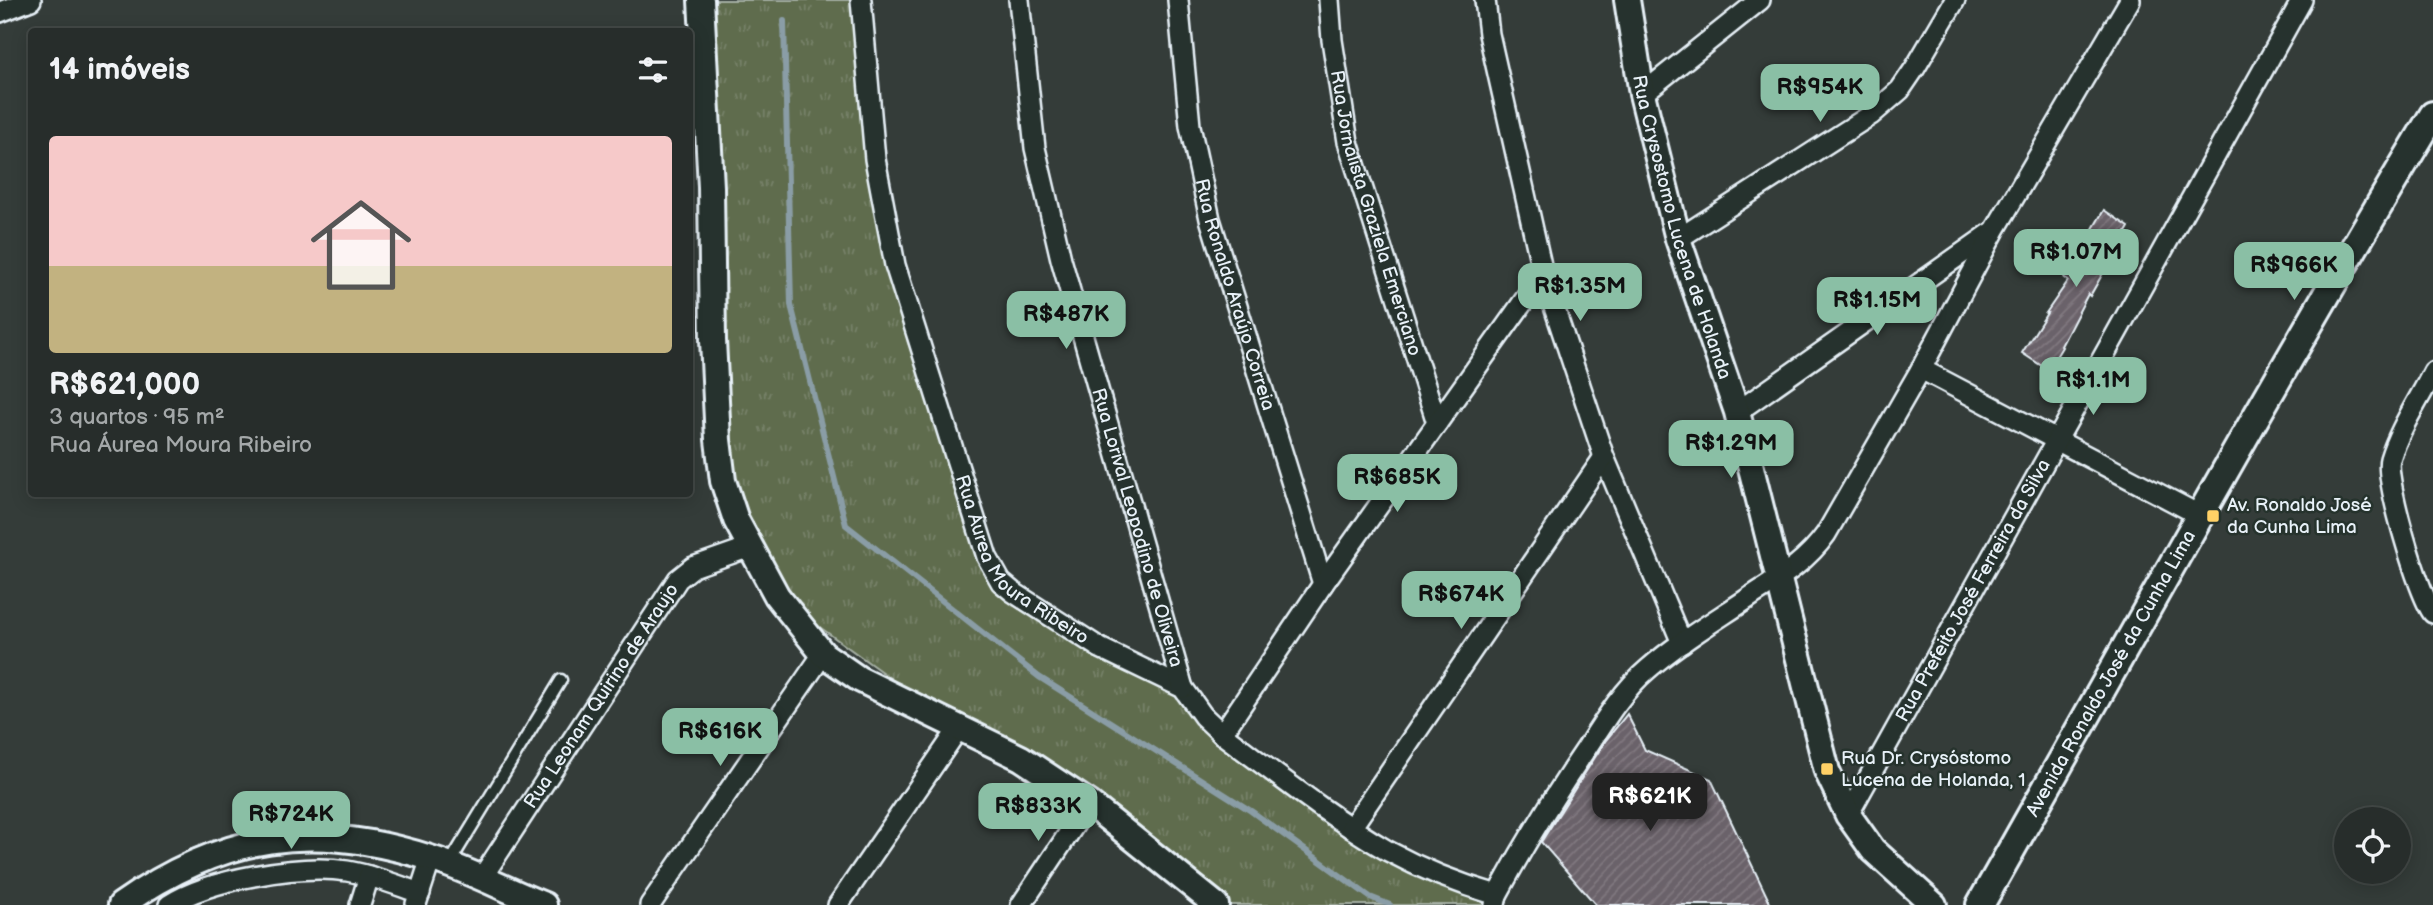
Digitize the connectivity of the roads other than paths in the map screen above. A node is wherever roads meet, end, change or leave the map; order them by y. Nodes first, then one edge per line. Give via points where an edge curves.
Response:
1 (31, 0) edge
2 (701, 0) edge
3 (861, 0) edge
4 (1019, 0) edge
5 (1178, 0) edge
6 (1328, 0) edge
7 (1485, 0) edge
8 (1627, 0) edge
9 (1760, 0) edge
10 (1955, 0) edge
11 (2130, 0) edge
12 (2302, 0) edge
13 (0, 12) edge
14 (1642, 94) junction
15 (2433, 115) edge
16 (1995, 230) junction
17 (1678, 239) junction
18 (1543, 274) junction
19 (1921, 369) junction
20 (2433, 372) edge
21 (1737, 412) junction
22 (1437, 423) junction
23 (2057, 441) junction
24 (1604, 457) junction
25 (2199, 515) junction
26 (750, 547) junction
27 (1780, 578) junction
28 (1323, 583) junction
29 (2433, 612) edge
30 (1682, 643) junction
31 (823, 654) junction
32 (561, 680) dead end
33 (1183, 688) junction
34 (959, 728) junction
35 (1222, 734) junction
36 (1089, 803) junction
37 (1848, 815) junction
38 (1352, 828) junction
39 (440, 862) junction
40 (369, 876) junction
41 (481, 879) junction
42 (417, 899) edge
43 (1496, 900) edge
44 (1211, 904) edge
45 (121, 905) edge
46 (169, 905) edge
47 (360, 905) edge
48 (544, 905) edge
49 (650, 905) edge
50 (838, 905) edge
51 (1021, 905) edge
52 (1934, 905) edge
53 (1980, 905) edge

1 - 13 street
2 - 26 street via 711,187 715,421 723,481
3 - 33 street, Rua Áurea Moura Ribeiro via 874,159 895,265 987,557 1001,582 1013,592 1100,648
4 - 33 street, Rua Lorival Leopodino de Oliveira via 1035,148 1055,234
5 - 28 street, Rua Ronaldo Araújo Correia via 1190,126 1210,219
6 - 22 street, Rua Jornalista Graziela Emerciano via 1348,142
7 - 18 street
8 - 14 street, Rua Crysostomo Lucena de Holanda
9 - 14 street
10 - 17 street via 1900,90 1871,115
11 - 16 street
12 - 23 street, Rua Prefeito José Ferreira da Silva
14 - 17 street, Rua Crysostomo Lucena de Holanda
15 - 25 main road, Avenida Ronaldo José da Cunha Lima
16 - 19 street
16 - 21 street
17 - 21 street, Rua Crysostomo Lucena de Holanda
18 - 22 street
18 - 24 street
19 - 23 street
19 - 27 street via 1826,534 1812,553
20 - 29 street via 2389,461 2389,483 2422,591
21 - 27 street, Rua Crysostomo Lucena de Holanda
22 - 28 street
23 - 25 street
23 - 37 street, Rua Prefeito José Ferreira da Silva
24 - 30 street
24 - 38 street
25 - 53 main road, Avenida Ronaldo José da Cunha Lima
26 - 31 street via 777,596
26 - 41 street, Rua Leonam Quirino de Araujo via 692,567 678,579
27 - 30 street
27 - 37 street, Rua Crysostomo Lucena de Holanda via 1827,771
28 - 35 street
30 - 43 street via 1647,669 1609,715 1532,832
31 - 34 street via 859,679
31 - 49 street
32 - 39 lane
33 - 35 street, Rua Áurea Moura Ribeiro
34 - 36 street via 1021,758
34 - 50 street
35 - 38 street, Rua Áurea Moura Ribeiro
36 - 44 street
36 - 51 street
37 - 52 street, Rua Crysostomo Lucena de Holanda via 1873,850
38 - 43 street, Rua Áurea Moura Ribeiro via 1428,871
39 - 41 street
39 - 42 street
39 - 45 street via 343,837 285,837 218,852
40 - 42 street
40 - 46 street via 324,869 264,874 181,897
40 - 47 street
41 - 48 street

